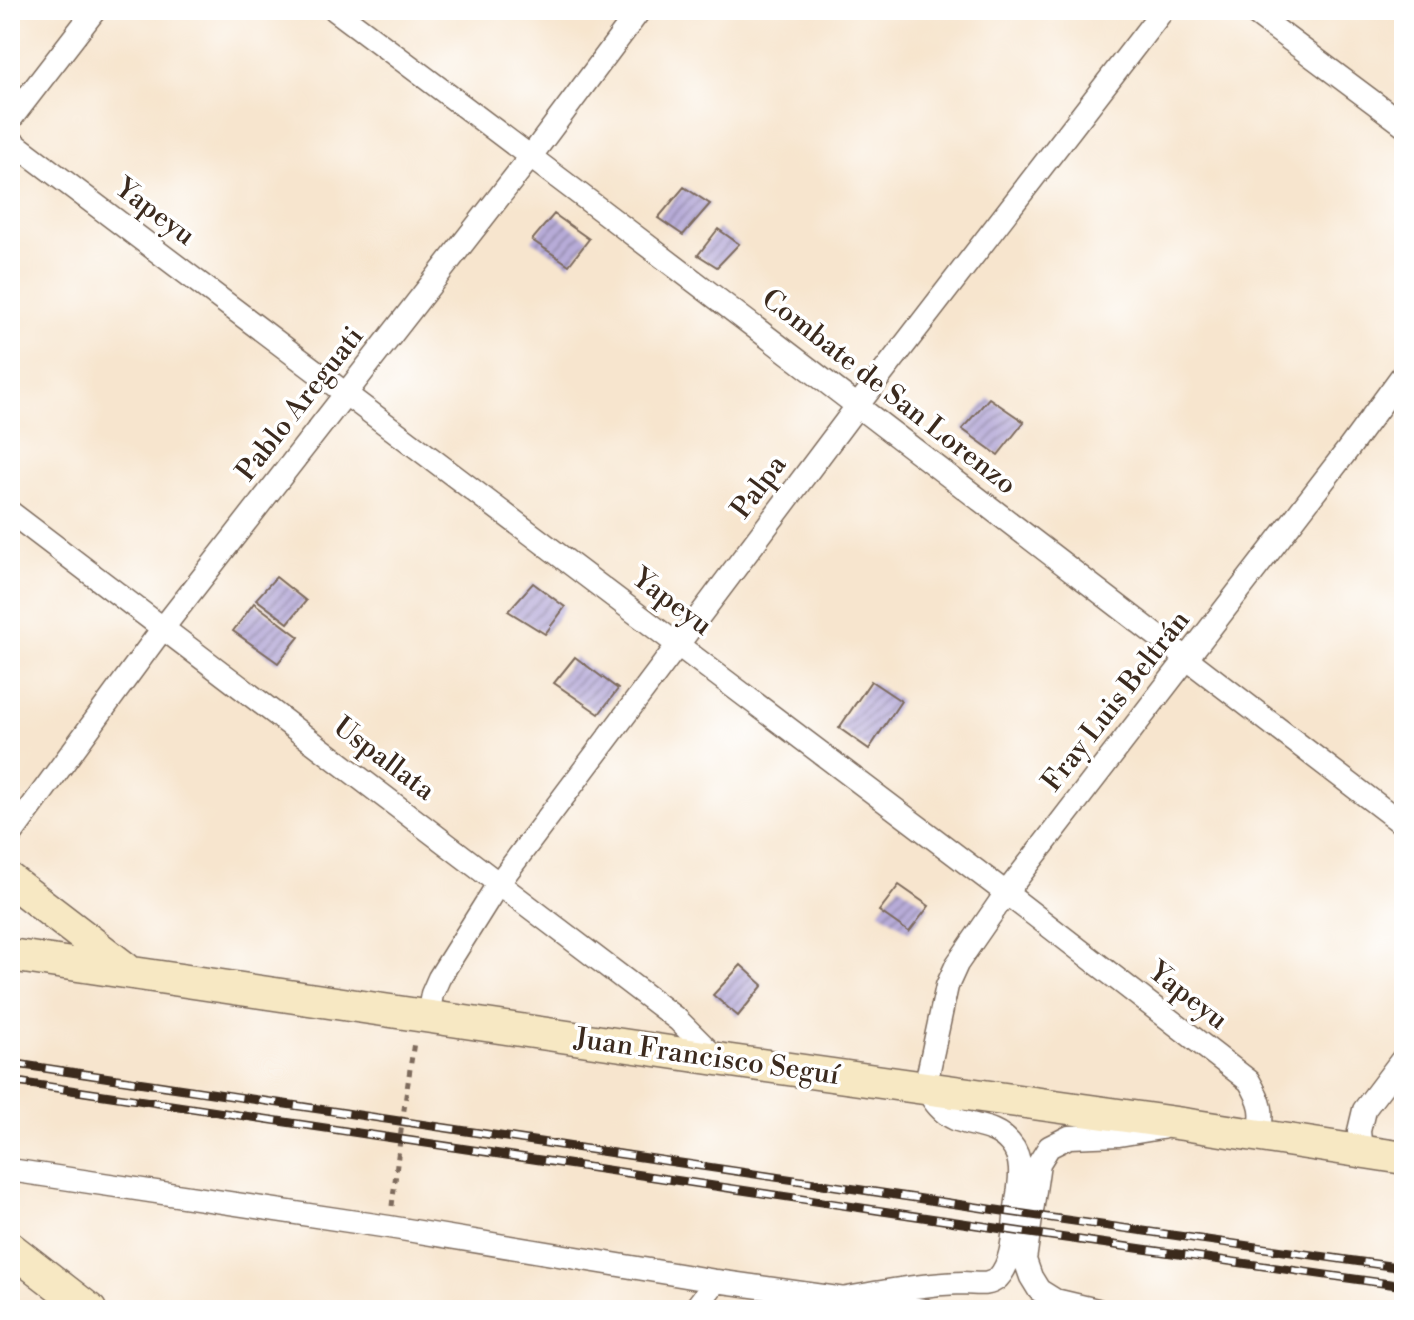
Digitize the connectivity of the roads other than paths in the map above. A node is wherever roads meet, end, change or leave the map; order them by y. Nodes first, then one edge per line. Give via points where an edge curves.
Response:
1 (95, 10) edge
2 (335, 10) edge
3 (640, 10) edge
4 (1163, 10) edge
5 (1250, 10) edge
6 (10, 120) edge
7 (1404, 125) edge
8 (10, 140) edge
9 (531, 156) junction
10 (1404, 373) edge
11 (346, 393) junction
12 (858, 405) junction
13 (10, 512) edge
14 (163, 628) junction
15 (678, 644) junction
16 (1187, 659) junction
17 (1404, 825) edge
18 (10, 836) edge
19 (10, 880) edge
20 (498, 884) junction
21 (1006, 893) junction
22 (10, 955) edge
23 (128, 971) junction
24 (428, 1016) junction
25 (1404, 1057) edge
26 (717, 1059) junction
27 (925, 1088) junction
28 (1183, 1124) junction
29 (1259, 1136) junction
30 (1361, 1151) junction
31 (1404, 1158) edge
32 (10, 1170) edge
33 (10, 1248) edge
34 (716, 1281) junction
35 (841, 1299) junction
36 (90, 1310) edge
37 (694, 1310) edge
38 (924, 1310) edge
39 (1097, 1310) edge

1 - 6 street
2 - 9 street, Combate de San Lorenzo
3 - 9 street, Pablo Areguati
4 - 12 street, Palpa
5 - 7 street
8 - 11 street, Yapeyu
9 - 11 street, Pablo Areguati
9 - 12 street, Combate de San Lorenzo
10 - 16 street, Fray Luis Beltrán
11 - 14 street, Pablo Areguati
11 - 15 street, Yapeyu
12 - 15 street, Palpa
12 - 16 street, Combate de San Lorenzo
13 - 14 street, Uspallata
14 - 18 street, Pablo Areguati
14 - 20 street, Uspallata
15 - 20 street, Palpa
15 - 21 street, Yapeyu
16 - 17 street, Combate de San Lorenzo
16 - 21 street, Fray Luis Beltrán
19 - 23 street
20 - 24 street, Palpa via 439,978
20 - 26 street, Uspallata via 678,1020
21 - 27 street, Fray Luis Beltrán via 947,986
21 - 29 street, Yapeyu via 1249,1081 1263,1115
22 - 23 street, Juan Francisco Seguí
23 - 24 street, Juan Francisco Seguí
24 - 26 street, Juan Francisco Seguí
25 - 30 street via 1364,1110
26 - 27 street, Juan Francisco Seguí
27 - 28 street, Juan Francisco Seguí
27 - 35 street via 954,1119 998,1132 1011,1144 1021,1177 1008,1264 986,1285 934,1284
28 - 29 street, Juan Francisco Seguí
28 - 39 street via 1069,1137 1049,1147 1039,1163 1025,1260 1031,1277 1055,1300
29 - 30 street, Juan Francisco Seguí
30 - 31 street, Juan Francisco Seguí
32 - 34 street
33 - 36 street
34 - 35 street
34 - 37 street
35 - 38 street

